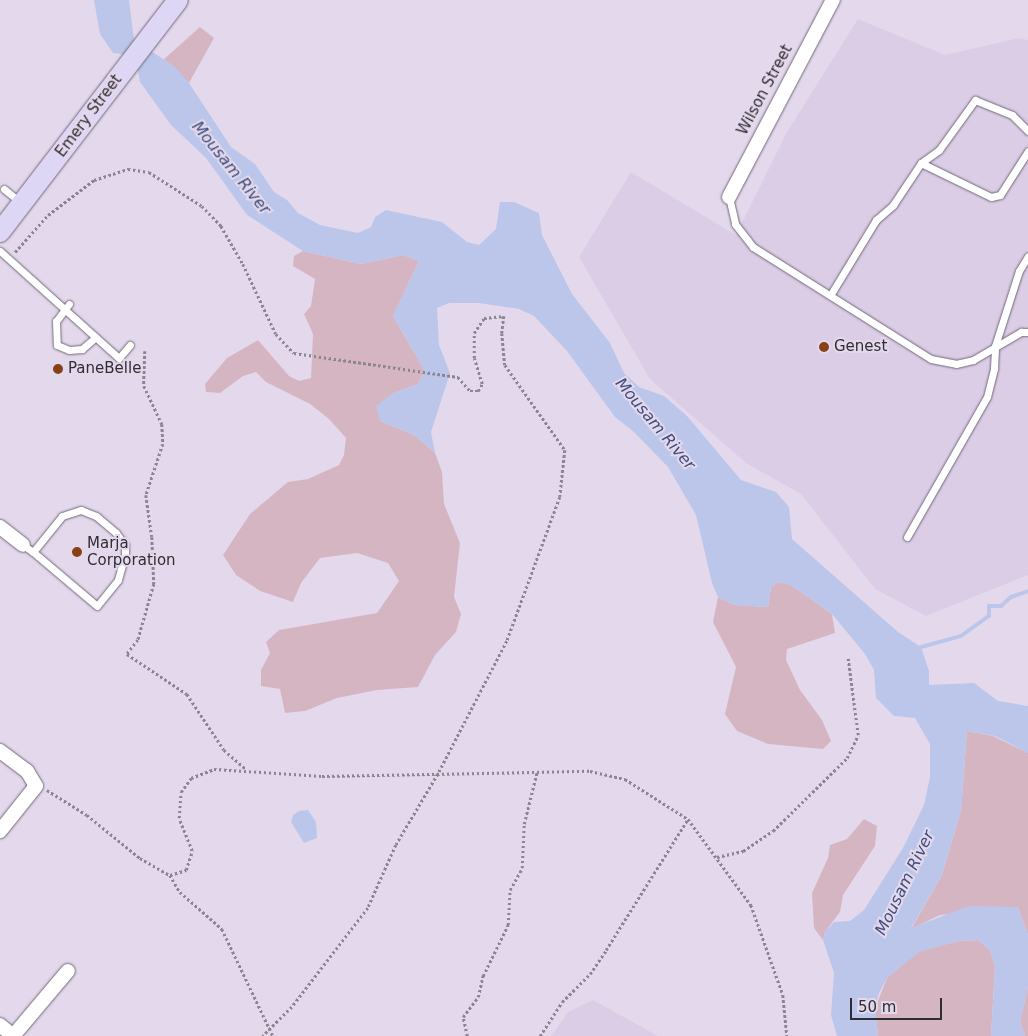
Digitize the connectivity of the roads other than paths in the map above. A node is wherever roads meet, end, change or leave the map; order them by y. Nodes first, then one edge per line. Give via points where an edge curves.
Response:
1 (178, 0) edge
2 (833, 0) edge
3 (1028, 131) edge
4 (1028, 151) edge
5 (921, 163) junction
6 (4, 189) dead end
7 (729, 197) joint
8 (22, 203) junction
9 (0, 232) edge
10 (0, 251) edge
11 (1028, 256) edge
12 (831, 294) junction
13 (67, 306) junction
14 (1028, 332) edge
15 (96, 337) junction
16 (130, 344) dead end
17 (995, 346) junction
18 (0, 527) edge
19 (907, 537) dead end
20 (28, 548) junction
21 (0, 751) edge
22 (1, 829) edge
23 (68, 971) dead end
24 (0, 1025) edge
25 (13, 1036) edge

1 - 8 street, Emery Street
2 - 7 street, Wilson Street
3 - 5 lane via 1012,115 975,100 939,150
4 - 5 lane via 1000,195 991,197
5 - 12 lane via 893,205 876,220
6 - 8 lane
7 - 12 lane via 735,224 753,247
8 - 9 street, Emery Street
10 - 13 lane
11 - 17 lane via 1019,271
12 - 17 lane via 931,359 956,364 973,360
13 - 15 lane
13 - 15 lane via 54,330 57,345 69,350 82,349
14 - 17 lane
15 - 16 lane via 119,358
17 - 19 lane via 987,397
18 - 20 street
20 - 20 lane via 97,606 118,580 126,555 125,545 116,533 96,516 81,510 62,516
21 - 22 street via 33,777 36,786
23 - 25 street
24 - 25 street

